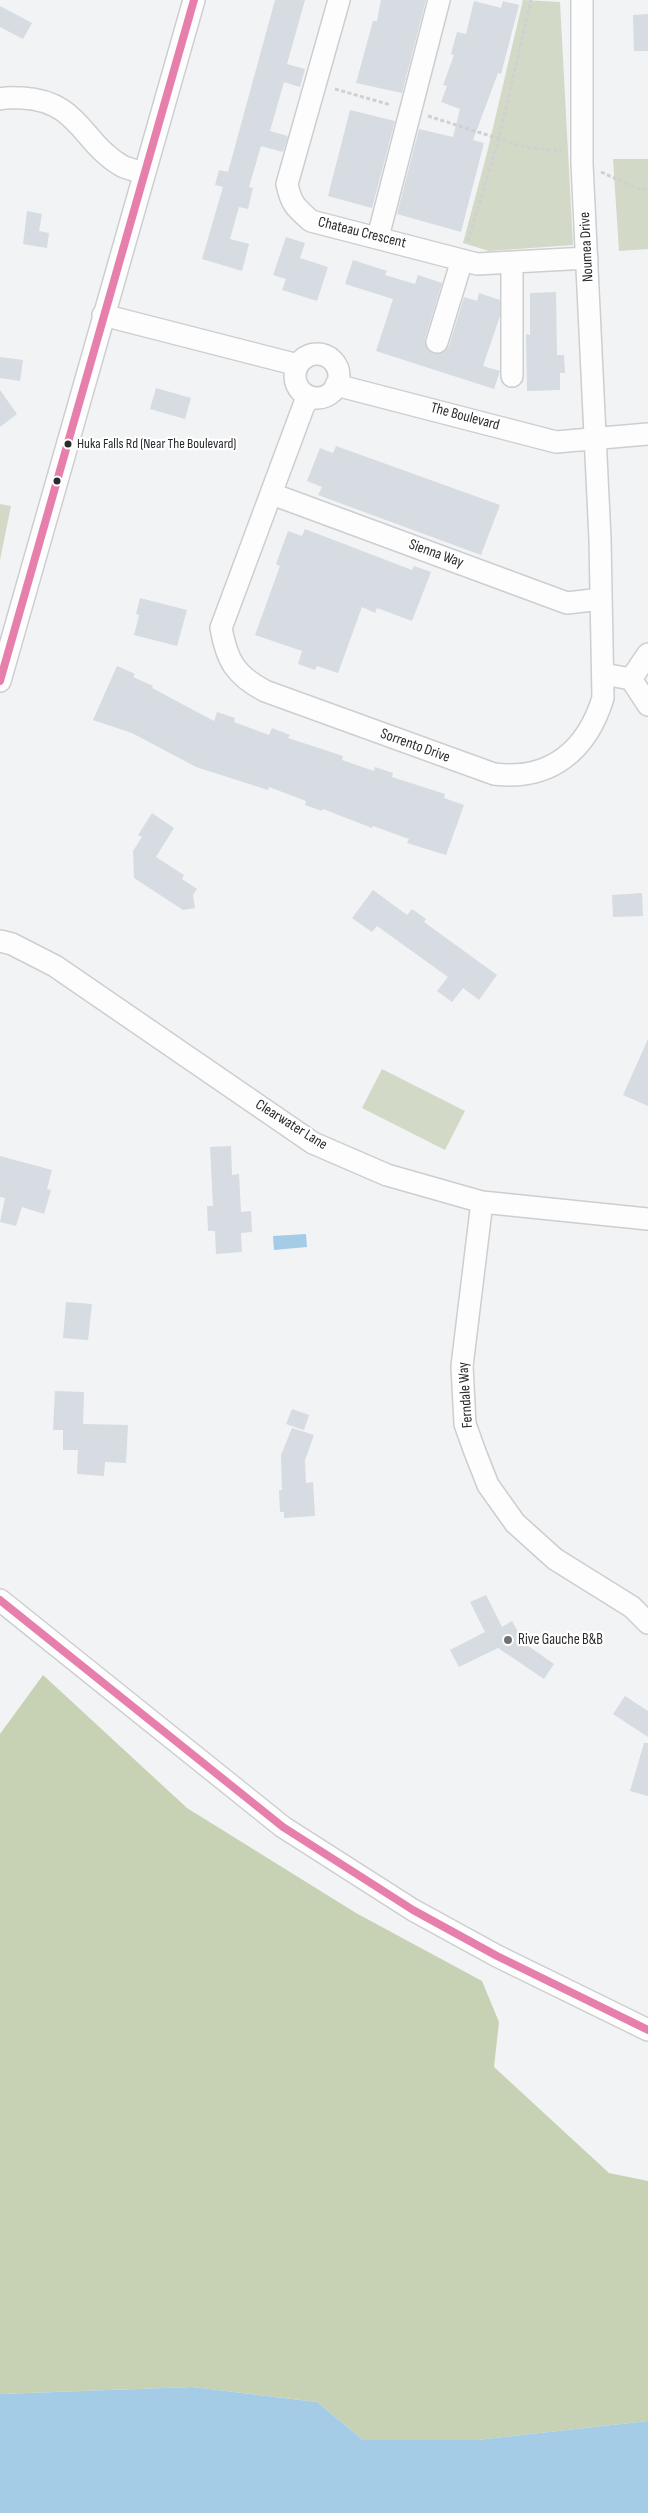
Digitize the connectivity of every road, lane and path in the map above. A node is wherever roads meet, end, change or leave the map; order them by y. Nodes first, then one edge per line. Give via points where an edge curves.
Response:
1 (194, 0) edge
2 (339, 0) edge
3 (439, 0) edge
4 (532, 0) edge
5 (582, 0) edge
6 (314, 82) junction
7 (0, 98) edge
8 (410, 111) junction
9 (499, 139) junction
10 (582, 157) junction
11 (144, 173) junction
12 (648, 189) edge
13 (378, 237) junction
14 (588, 258) junction
15 (462, 260) junction
16 (512, 264) junction
17 (103, 315) junction
18 (437, 342) dead end
19 (298, 365) junction
20 (512, 376) dead end
21 (336, 385) junction
22 (311, 396) junction
23 (648, 434) edge
24 (595, 440) junction
25 (272, 494) junction
26 (601, 599) junction
27 (6, 640) edge
28 (648, 654) edge
29 (603, 674) junction
30 (631, 679) junction
31 (0, 681) edge
32 (648, 705) edge
33 (0, 941) edge
34 (482, 1202) junction
35 (648, 1219) edge
36 (0, 1600) edge
37 (640, 1609) edge
38 (648, 1623) edge
39 (648, 2030) edge

1 - 11 street
2 - 6 street, Chateau Crescent
3 - 8 street
4 - 9 path
5 - 10 street, Noumea Drive
6 - 8 path
6 - 13 street, Chateau Crescent via 287,184 291,201 312,221
7 - 11 street via 33,99 59,107 104,152 123,166
8 - 9 path
8 - 13 street
9 - 10 path
9 - 15 path
10 - 12 path via 639,189
10 - 14 street, Noumea Drive
11 - 17 street
13 - 15 street, Chateau Crescent
14 - 16 street, Chateau Crescent
14 - 24 street, Noumea Drive
15 - 16 street, Chateau Crescent via 477,264
15 - 18 street
16 - 20 street
17 - 19 street
17 - 27 street
19 - 21 street via 309,355 324,355 336,364 339,378
19 - 22 street via 296,380 299,387
21 - 22 street via 326,395
21 - 24 street, The Boulevard via 556,442
22 - 25 street, Sorrento Drive via 304,405
23 - 24 street
24 - 26 street, Sorrento Drive
25 - 26 street, Sienna Way via 567,603
25 - 29 street, Sorrento Drive via 222,628 233,667 265,691 477,768 512,776 544,769 562,761 576,749 597,717 603,698
26 - 29 street, Sorrento Drive
27 - 31 street
28 - 30 street
29 - 30 street
30 - 32 street
33 - 34 street, Clearwater Lane via 55,966 314,1142 387,1175
34 - 35 street, Clearwater Lane
34 - 37 street, Ferndale Way via 462,1366 465,1424 475,1452 488,1485 515,1523 555,1559
36 - 39 street via 283,1827 413,1910 497,1956
37 - 38 street, Ferndale Way

